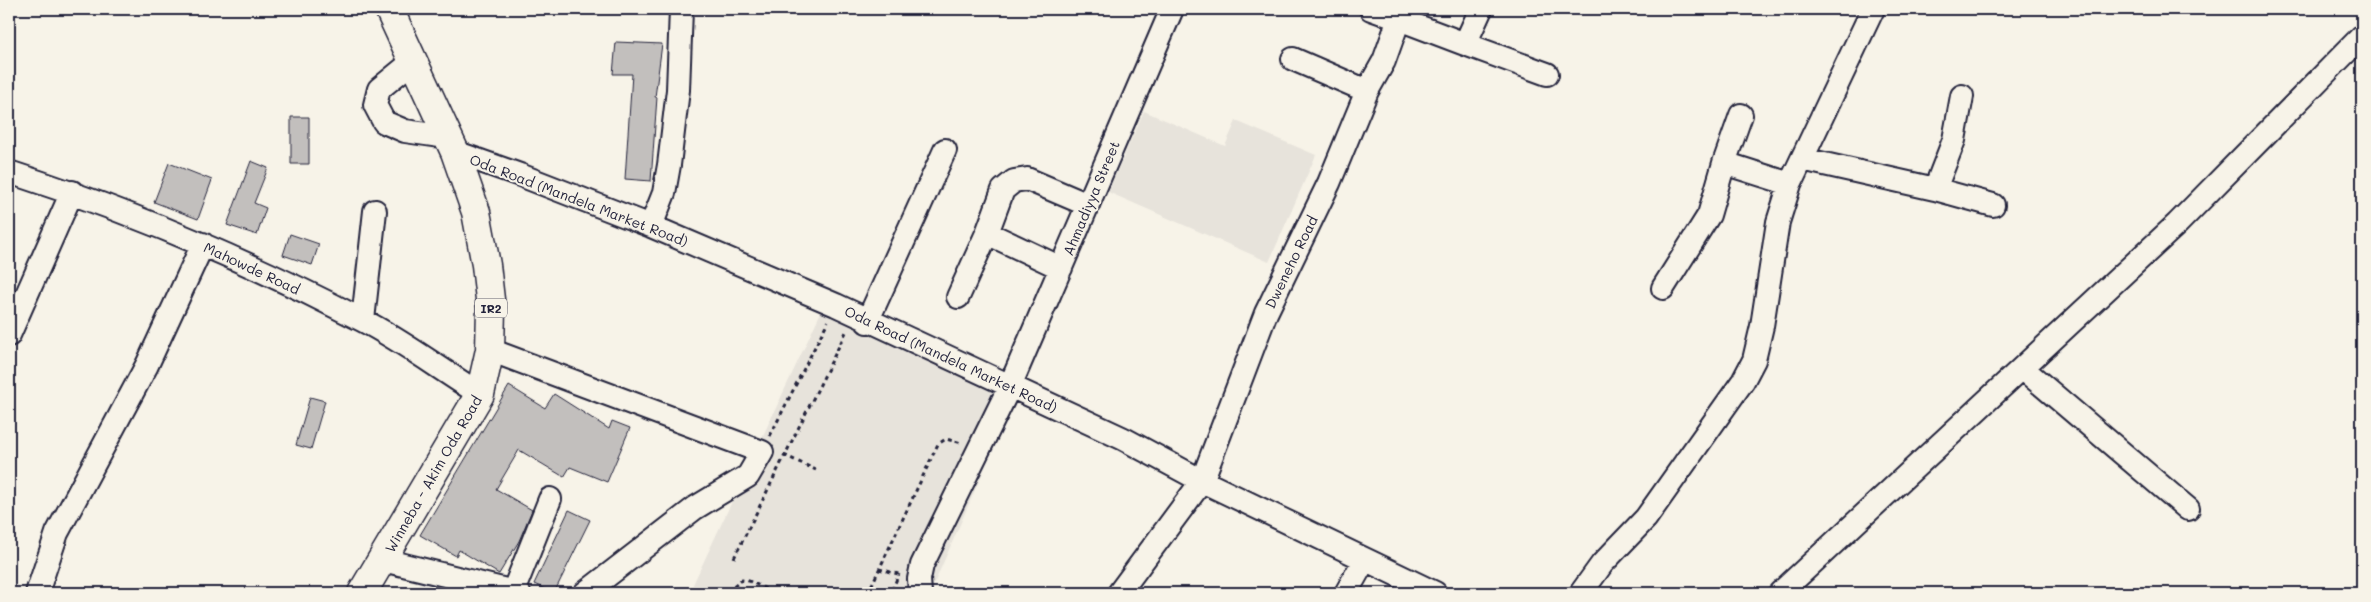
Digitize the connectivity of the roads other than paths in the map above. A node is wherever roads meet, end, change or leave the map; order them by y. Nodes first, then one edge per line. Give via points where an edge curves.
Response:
1 (388, 9) edge
2 (681, 9) edge
3 (1172, 9) edge
4 (1371, 9) edge
5 (1481, 9) edge
6 (1874, 9) edge
7 (1399, 18) junction
8 (2362, 36) edge
9 (1465, 44) junction
10 (1293, 59) dead end
11 (412, 62) junction
12 (1547, 74) dead end
13 (1367, 91) junction
14 (1962, 96) dead end
15 (1741, 115) dead end
16 (451, 144) junction
17 (945, 150) dead end
18 (1802, 159) junction
19 (1724, 163) junction
20 (9, 172) edge
21 (1790, 184) junction
22 (1935, 189) junction
23 (72, 192) junction
24 (1088, 205) junction
25 (1993, 205) dead end
26 (375, 211) dead end
27 (651, 226) junction
28 (987, 233) junction
29 (203, 244) junction
30 (1061, 268) junction
31 (1663, 288) dead end
32 (958, 297) dead end
33 (853, 314) junction
34 (363, 320) junction
35 (9, 335) edge
36 (490, 350) junction
37 (2022, 368) junction
38 (1010, 386) junction
39 (480, 394) junction
40 (1202, 481) junction
41 (550, 499) dead end
42 (2188, 509) dead end
43 (384, 560) junction
44 (1364, 561) junction
45 (36, 593) edge
46 (362, 593) edge
47 (516, 593) edge
48 (585, 593) edge
49 (920, 593) edge
50 (1119, 593) edge
51 (1346, 593) edge
52 (1435, 593) edge
53 (1581, 593) edge
54 (1780, 593) edge

1 - 11 main road, Winneba - Akim Oda Road / IR2
2 - 27 street via 678,90 669,165 664,193
3 - 24 street, Ahmadiyya Street
4 - 7 street
5 - 9 street
6 - 18 street
7 - 9 street
7 - 13 street, Dweneho Road via 1384,61
8 - 37 street via 2177,224
9 - 12 street
10 - 13 street
11 - 16 main road, Winneba - Akim Oda Road / IR2
11 - 16 street, Oda Road (Mandela Market Road) via 379,89 375,105 384,122
13 - 40 street, Dweneho Road via 1329,184 1266,313
14 - 22 street via 1954,140
15 - 19 street
16 - 27 street, Oda Road (Mandela Market Road) via 520,175
16 - 36 main road, Winneba - Akim Oda Road / IR2 via 476,212 491,308
17 - 33 street
18 - 21 street
18 - 22 street
19 - 21 street
19 - 31 street via 1709,215
20 - 23 street, Mahowde Road
21 - 53 street via 1778,222 1754,360 1743,381 1646,518 1602,564
22 - 25 street
23 - 29 street, Mahowde Road
23 - 35 street
24 - 28 street via 1027,179 1014,181 1003,190
24 - 30 street, Ahmadiyya Street
26 - 34 street
27 - 33 street, Oda Road (Mandela Market Road)
28 - 30 street
28 - 32 street
29 - 34 street, Mahowde Road
29 - 45 street via 147,365 57,533
30 - 38 street, Ahmadiyya Street
33 - 38 street, Oda Road (Mandela Market Road)
34 - 39 street, Mahowde Road
36 - 39 main road, Winneba - Akim Oda Road / IR2
36 - 48 street via 762,452 748,476 695,508
37 - 42 street
37 - 54 street
38 - 40 street, Oda Road (Mandela Market Road)
38 - 49 street, Ahmadiyya Street via 922,565
39 - 43 main road, Winneba - Akim Oda Road / IR2
40 - 44 street, Oda Road (Mandela Market Road)
40 - 50 street, Dweneho Road
41 - 47 street
43 - 46 main road, Winneba - Akim Oda Road / IR2
43 - 47 street
44 - 51 street
44 - 52 street, Oda Road (Mandela Market Road)

